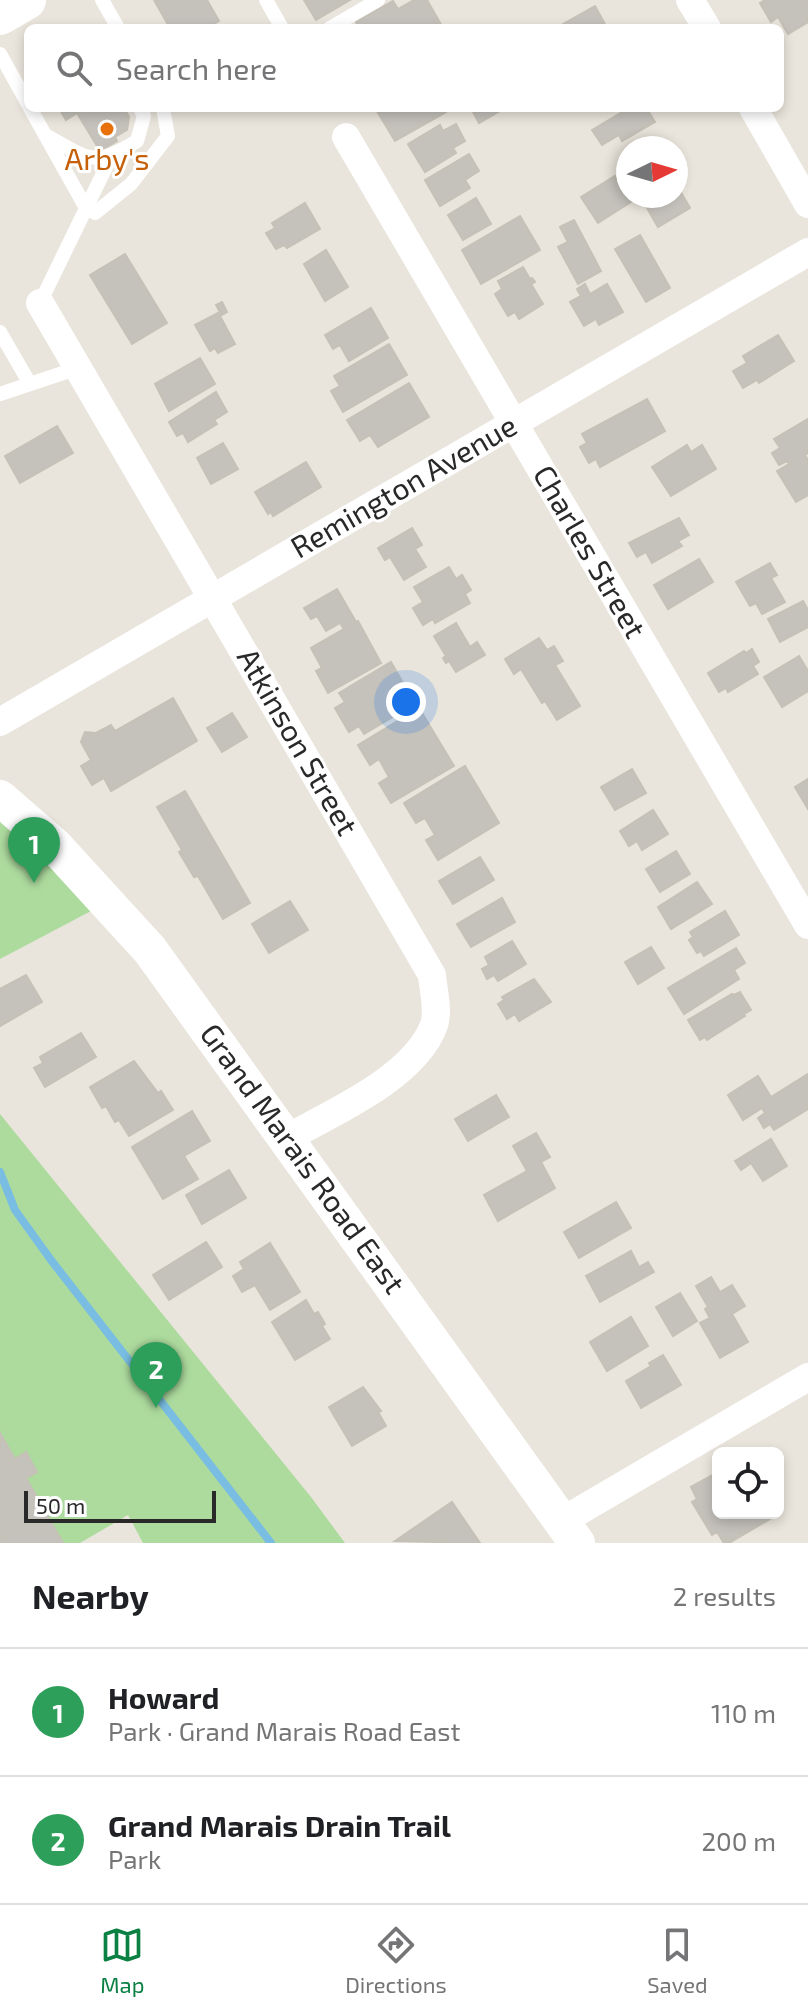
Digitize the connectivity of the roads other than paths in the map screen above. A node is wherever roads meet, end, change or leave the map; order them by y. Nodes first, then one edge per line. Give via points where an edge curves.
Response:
1 (26, 0) edge
2 (102, 0) edge
3 (266, 0) edge
4 (378, 0) edge
5 (690, 0) edge
6 (0, 15) edge
7 (115, 24) edge
8 (280, 24) edge
9 (337, 24) edge
10 (705, 24) edge
11 (0, 54) edge
12 (24, 97) edge
13 (32, 112) edge
14 (142, 112) edge
15 (164, 112) edge
16 (755, 112) edge
17 (45, 135) junction
18 (346, 137) dead end
19 (111, 157) junction
20 (808, 204) edge
21 (86, 208) junction
22 (808, 252) edge
23 (40, 303) joint
24 (0, 332) edge
25 (78, 368) junction
26 (30, 384) junction
27 (0, 394) edge
28 (513, 423) junction
29 (213, 598) junction
30 (0, 722) edge
31 (0, 798) edge
32 (808, 925) edge
33 (287, 1138) junction
34 (808, 1377) edge
35 (570, 1532) edge

1 - 6 main road
2 - 7 lane
3 - 8 lane
4 - 9 lane
5 - 10 street
11 - 12 lane
13 - 17 lane
14 - 19 lane via 137,141
15 - 21 lane via 168,136 131,184 95,213
16 - 20 street
17 - 19 lane via 88,157
17 - 21 lane
18 - 28 street, Charles Street
19 - 21 lane
21 - 23 lane
22 - 28 street, Remington Avenue
23 - 25 street, Atkinson Street
24 - 26 lane
25 - 26 lane
25 - 29 street, Atkinson Street
26 - 27 lane
28 - 29 street, Remington Avenue
28 - 32 street, Charles Street
29 - 30 street, Remington Avenue
29 - 33 street, Atkinson Street via 432,975 435,1022 420,1050 398,1073
31 - 33 street, Grand Marais Road East via 54,845 150,950
33 - 35 street, Grand Marais Road East
34 - 35 street

